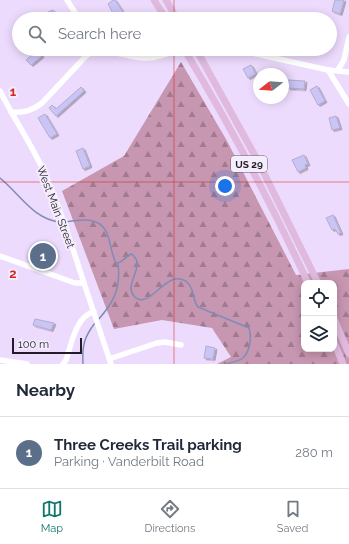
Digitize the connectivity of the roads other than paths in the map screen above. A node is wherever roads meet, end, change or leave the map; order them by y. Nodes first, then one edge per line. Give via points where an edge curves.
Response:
1 (67, 0) edge
2 (154, 0) edge
3 (166, 0) edge
4 (75, 12) edge
5 (162, 12) edge
6 (173, 12) edge
7 (349, 37) edge
8 (86, 56) edge
9 (128, 56) edge
10 (161, 56) edge
11 (188, 56) edge
12 (200, 56) edge
13 (265, 56) edge
14 (328, 70) junction
15 (338, 70) junction
16 (349, 72) edge
17 (0, 91) edge
18 (347, 98) edge
19 (349, 104) edge
20 (11, 112) junction
21 (236, 120) junction
22 (229, 126) junction
23 (0, 256) edge
24 (307, 280) edge
25 (317, 280) edge
26 (84, 283) junction
27 (94, 312) junction
28 (337, 326) edge
29 (181, 345) dead end
30 (337, 349) edge
31 (349, 354) edge
32 (0, 361) edge
33 (110, 362) edge
34 (7, 364) edge
35 (27, 364) edge
36 (63, 364) edge
37 (343, 364) edge

1 - 4 street
2 - 5 main road
3 - 6 main road
7 - 15 street via 344,60
8 - 20 street via 37,107 24,112
9 - 10 street
11 - 22 main road, US 29
12 - 21 main road, US 29
13 - 14 street
14 - 15 street
14 - 18 street
15 - 16 street
17 - 20 street, West Main Street
18 - 19 street
20 - 26 street, West Main Street via 50,185
21 - 22 main road
21 - 25 main road, US 29
22 - 24 main road, US 29
23 - 26 street via 75,283
26 - 27 street, West Main Street
27 - 33 street, West Main Street
27 - 36 street via 85,316 78,325
28 - 31 main road
29 - 33 street via 161,342
30 - 37 main road
32 - 34 street
32 - 35 street

